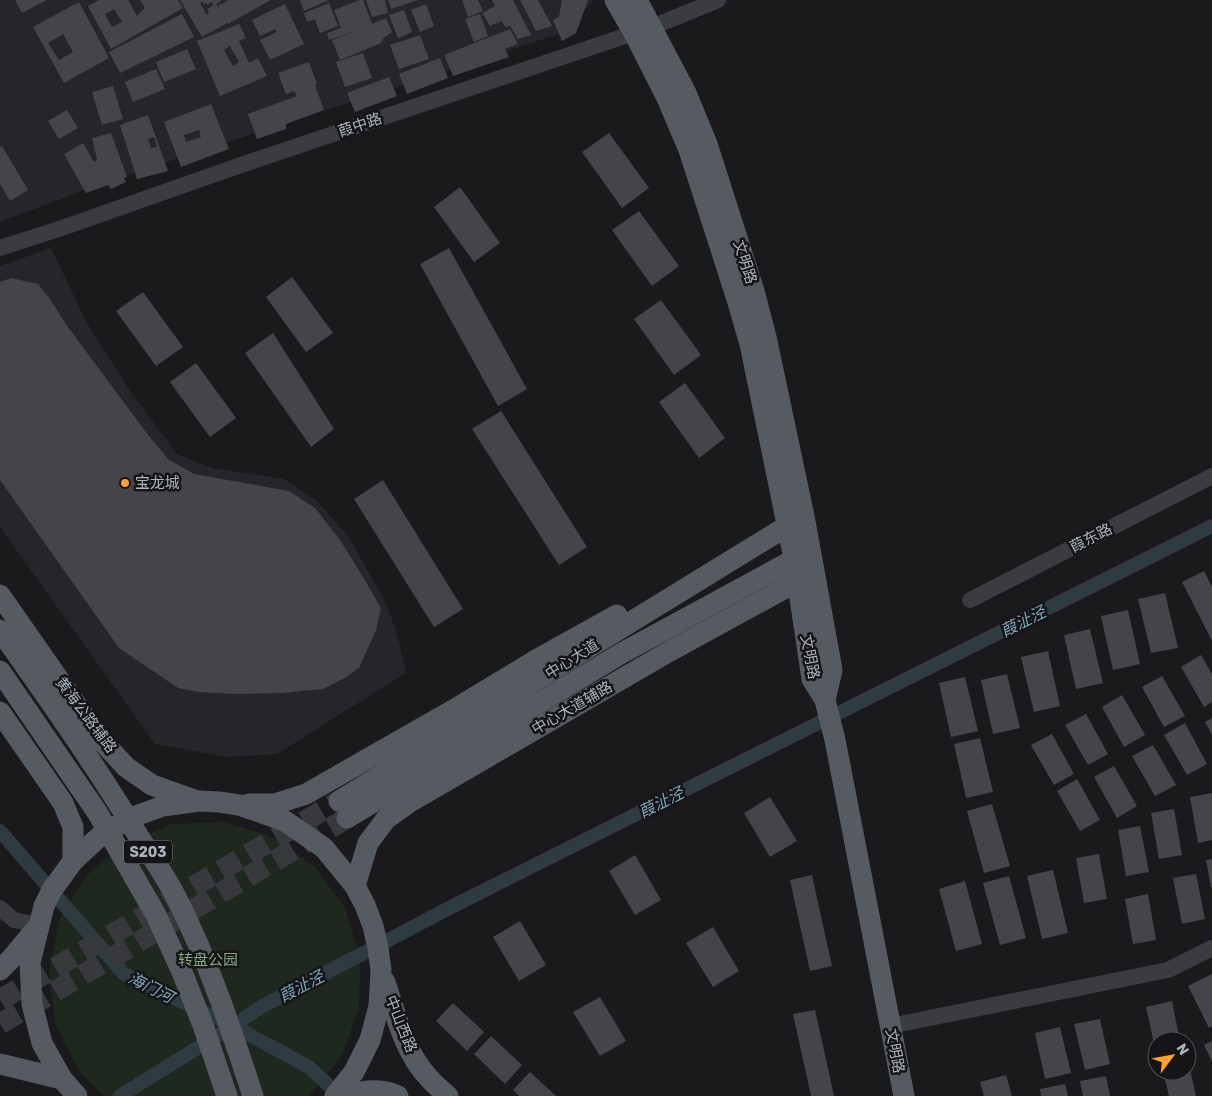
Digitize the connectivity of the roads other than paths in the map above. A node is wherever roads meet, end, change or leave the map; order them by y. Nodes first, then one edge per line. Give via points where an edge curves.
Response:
1 (615, 0) edge
2 (637, 0) edge
3 (718, 0) edge
4 (643, 30) junction
5 (0, 248) edge
6 (1212, 476) edge
7 (795, 521) junction
8 (802, 554) junction
9 (798, 581) junction
10 (679, 593) junction
11 (0, 595) edge
12 (970, 600) dead end
13 (0, 630) edge
14 (0, 671) edge
15 (825, 700) junction
16 (0, 712) edge
17 (100, 740) junction
18 (45, 775) junction
19 (199, 802) junction
20 (239, 805) junction
21 (72, 863) junction
22 (355, 886) junction
23 (0, 908) edge
24 (40, 920) junction
25 (1212, 948) edge
26 (0, 970) edge
27 (381, 970) junction
28 (890, 1026) junction
29 (0, 1064) edge
30 (71, 1089) edge
31 (227, 1096) edge
32 (253, 1096) edge
33 (335, 1096) edge
34 (345, 1096) edge
35 (398, 1096) edge
36 (448, 1096) edge
37 (904, 1096) edge

1 - 4 main road, 文明路
2 - 4 main road, 文明路
3 - 4 street, 葭中路
4 - 5 street, 葭中路
4 - 7 main road, 文明路 via 689,150 737,299
6 - 12 street, 葭东路
7 - 8 main road, 文明路
7 - 10 main road, 中心大道
8 - 9 main road
8 - 10 main road, 中心大道 via 343,809
8 - 15 main road, 文明路 via 832,670
9 - 15 main road, 文明路 via 812,679
9 - 22 main road, 中心大道辅路 via 670,651 410,802 386,819 368,843
10 - 20 main road via 638,603 306,794 275,804
11 - 17 main road, 黄海公路辅路
13 - 32 main road, S203 via 116,799 176,898 226,1014
14 - 31 main road, S203 via 97,812 156,915 201,1018
15 - 28 main road, 文明路
16 - 18 main road
17 - 18 main road via 110,756 113,770 112,779 98,794 81,799 70,798
17 - 19 main road, 黄海公路辅路 via 126,767 152,785
18 - 21 main road via 63,803 73,827
19 - 20 main road
19 - 21 main road via 163,806 130,818 99,837
20 - 22 main road via 285,821 324,848
21 - 24 main road via 52,890
22 - 27 main road via 373,926
23 - 24 street via 14,920
24 - 26 main road
24 - 30 main road via 30,963 32,1004 42,1043
25 - 28 street via 1168,970
27 - 33 main road via 379,1006 370,1040 352,1074
27 - 36 main road, 中山西路 via 412,1055
28 - 37 main road, 文明路
29 - 30 main road
34 - 35 main road via 376,1090

